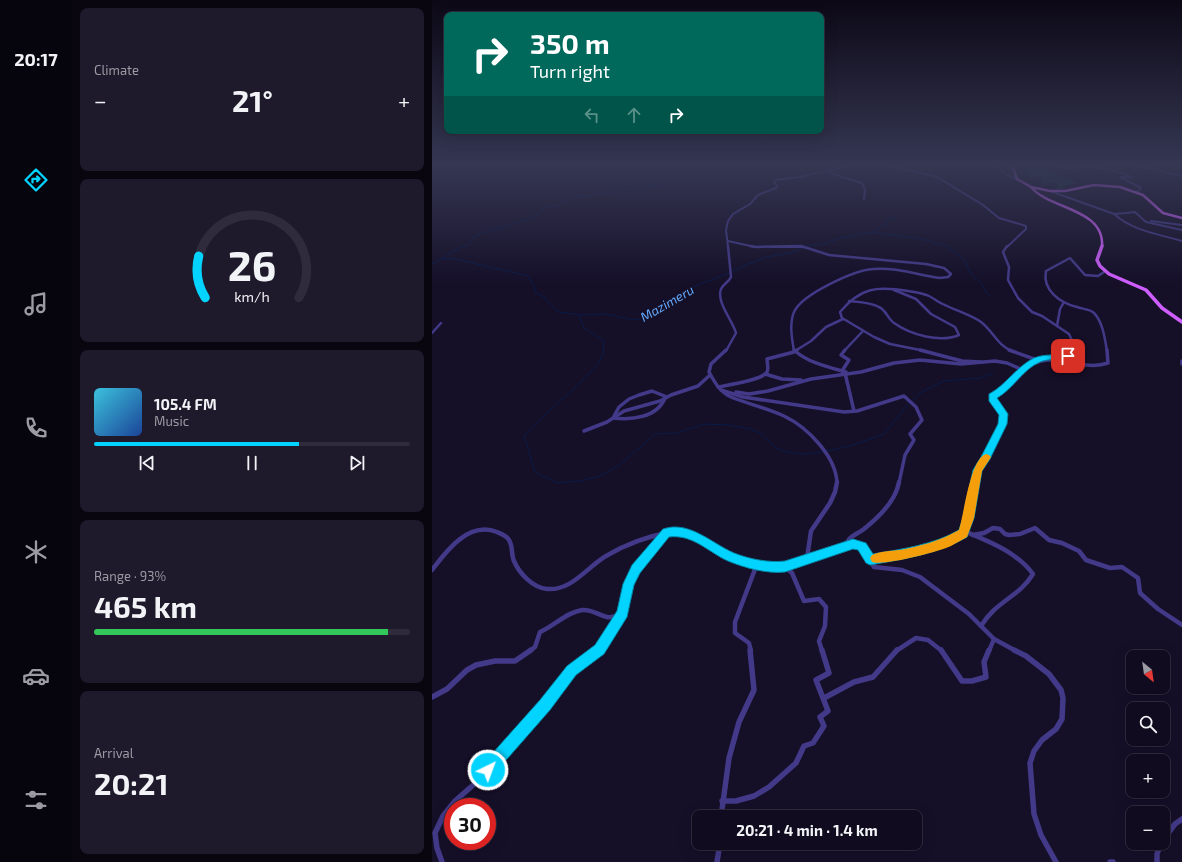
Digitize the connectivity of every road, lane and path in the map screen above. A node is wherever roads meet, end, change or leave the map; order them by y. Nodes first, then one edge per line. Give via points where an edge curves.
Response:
1 (750, 204) edge
2 (983, 204) edge
3 (1060, 204) edge
4 (1084, 204) edge
5 (1154, 204) edge
6 (1114, 214) junction
7 (1182, 218) edge
8 (1142, 220) junction
9 (1182, 225) edge
10 (1182, 230) edge
11 (728, 241) junction
12 (1182, 241) edge
13 (1104, 272) junction
14 (886, 288) junction
15 (849, 301) junction
16 (1064, 302) junction
17 (843, 319) junction
18 (1182, 322) edge
19 (441, 323) dead end
20 (1057, 326) junction
21 (863, 331) junction
22 (432, 333) edge
23 (795, 351) junction
24 (1037, 360) junction
25 (981, 362) junction
26 (1031, 365) junction
27 (1023, 370) junction
28 (845, 372) junction
29 (765, 374) junction
30 (710, 375) junction
31 (804, 381) junction
32 (719, 388) junction
33 (666, 398) junction
34 (854, 411) junction
35 (613, 418) junction
36 (584, 431) dead end
37 (964, 531) junction
38 (666, 532) junction
39 (973, 535) junction
40 (845, 547) junction
41 (807, 558) junction
42 (870, 560) junction
43 (757, 564) junction
44 (785, 567) junction
45 (432, 570) edge
46 (623, 613) junction
47 (1182, 625) edge
48 (981, 626) junction
49 (994, 639) junction
50 (432, 698) edge
51 (824, 698) junction
52 (722, 801) junction
53 (721, 810) edge
54 (1182, 818) edge
55 (1170, 831) edge
56 (719, 850) edge
57 (1158, 850) edge
58 (442, 862) edge
59 (717, 862) edge
60 (1056, 862) edge
61 (1157, 862) edge

1 - 11 street via 730,218 726,236
2 - 20 street via 999,218 1026,226 1003,252 1009,267 1008,280 1027,308
3 - 13 main road via 1087,217 1098,227 1102,234 1102,246 1097,260
4 - 6 street
5 - 7 main road via 1160,211
6 - 8 street via 1135,212
6 - 12 street via 1135,228
8 - 9 street
8 - 10 street
11 - 23 street via 756,247 801,246 829,254 926,264 944,268 951,274 940,278 872,269 848,276 796,307 791,338
11 - 30 street via 731,277 722,287 720,294 736,334 725,352 710,366
13 - 16 street via 1096,276 1085,275 1070,258 1046,271 1045,281 1048,288
13 - 18 main road via 1145,289 1162,308
14 - 15 street via 860,294
14 - 15 street via 916,299 931,314 955,327 960,334 944,338 914,332 894,322 881,308
14 - 24 street via 930,296 980,321 1006,349
15 - 17 street via 840,312
16 - 20 street
16 - 26 street via 1092,311 1096,315 1108,362 1098,366 1045,361
17 - 21 street
17 - 23 street via 826,326
19 - 22 street
20 - 24 street via 1070,336 1077,352 1068,356
21 - 25 street via 879,340 901,347 933,352 962,361
21 - 28 street via 841,355 849,360
23 - 28 street via 808,359
23 - 29 street via 767,359 768,370
24 - 26 street
25 - 27 street via 1004,363
25 - 28 street via 961,364 920,360 894,363 871,370
26 - 27 street
27 - 37 street via 1011,384 992,397 1003,412 1004,418 978,470
28 - 31 street
28 - 34 street
29 - 31 street
29 - 32 street
30 - 32 street
30 - 33 street via 698,386
31 - 32 street via 753,393 738,393
32 - 34 street via 743,397 844,412
32 - 41 street via 729,396 789,419 820,446 832,464 838,478 837,486 827,508 811,531
33 - 35 street via 624,411
33 - 35 street via 655,411 628,419
33 - 35 street via 652,391 639,395 619,407
34 - 40 street via 904,396 916,406 922,420 911,431 914,440 906,455 898,489 891,501 864,529 848,539
35 - 36 street
37 - 39 street
37 - 42 street via 957,538 942,545
38 - 43 street via 680,531 731,557
38 - 45 street via 601,559 578,579 550,589 532,584 515,563 509,540 492,529 481,528 463,537
38 - 46 street via 636,569 628,584
39 - 47 street via 993,528 1009,535 1035,528 1049,540 1079,551 1086,560 1110,568 1122,567 1138,578 1140,593
39 - 48 street via 1010,553 1029,567 1032,574 1020,590 992,610
40 - 41 street
40 - 42 street via 853,544 862,546
41 - 44 street
42 - 48 street via 874,567 902,570 920,577
43 - 44 street
43 - 52 street via 735,622 734,633 749,643 754,690 739,722 729,758
44 - 51 street via 792,573 804,601 819,599 826,607 825,626 819,641 829,673 816,680
46 - 50 street via 608,618 582,610 564,617 540,632 535,647 515,661 495,661 476,665 467,670 448,689
46 - 58 street via 599,650 571,671 519,735 443,816 435,833
48 - 49 street
49 - 51 street via 984,662 986,677 962,681 943,651 928,640 916,638 898,648 872,677 854,682
49 - 60 street via 1038,665 1063,694 1062,719 1056,729 1036,746 1030,770 1034,814 1041,835
51 - 52 street via 829,708 820,717 824,726 813,743 804,746 796,763 769,787 754,796 736,801
52 - 53 street
54 - 55 street
56 - 59 street
57 - 61 street

